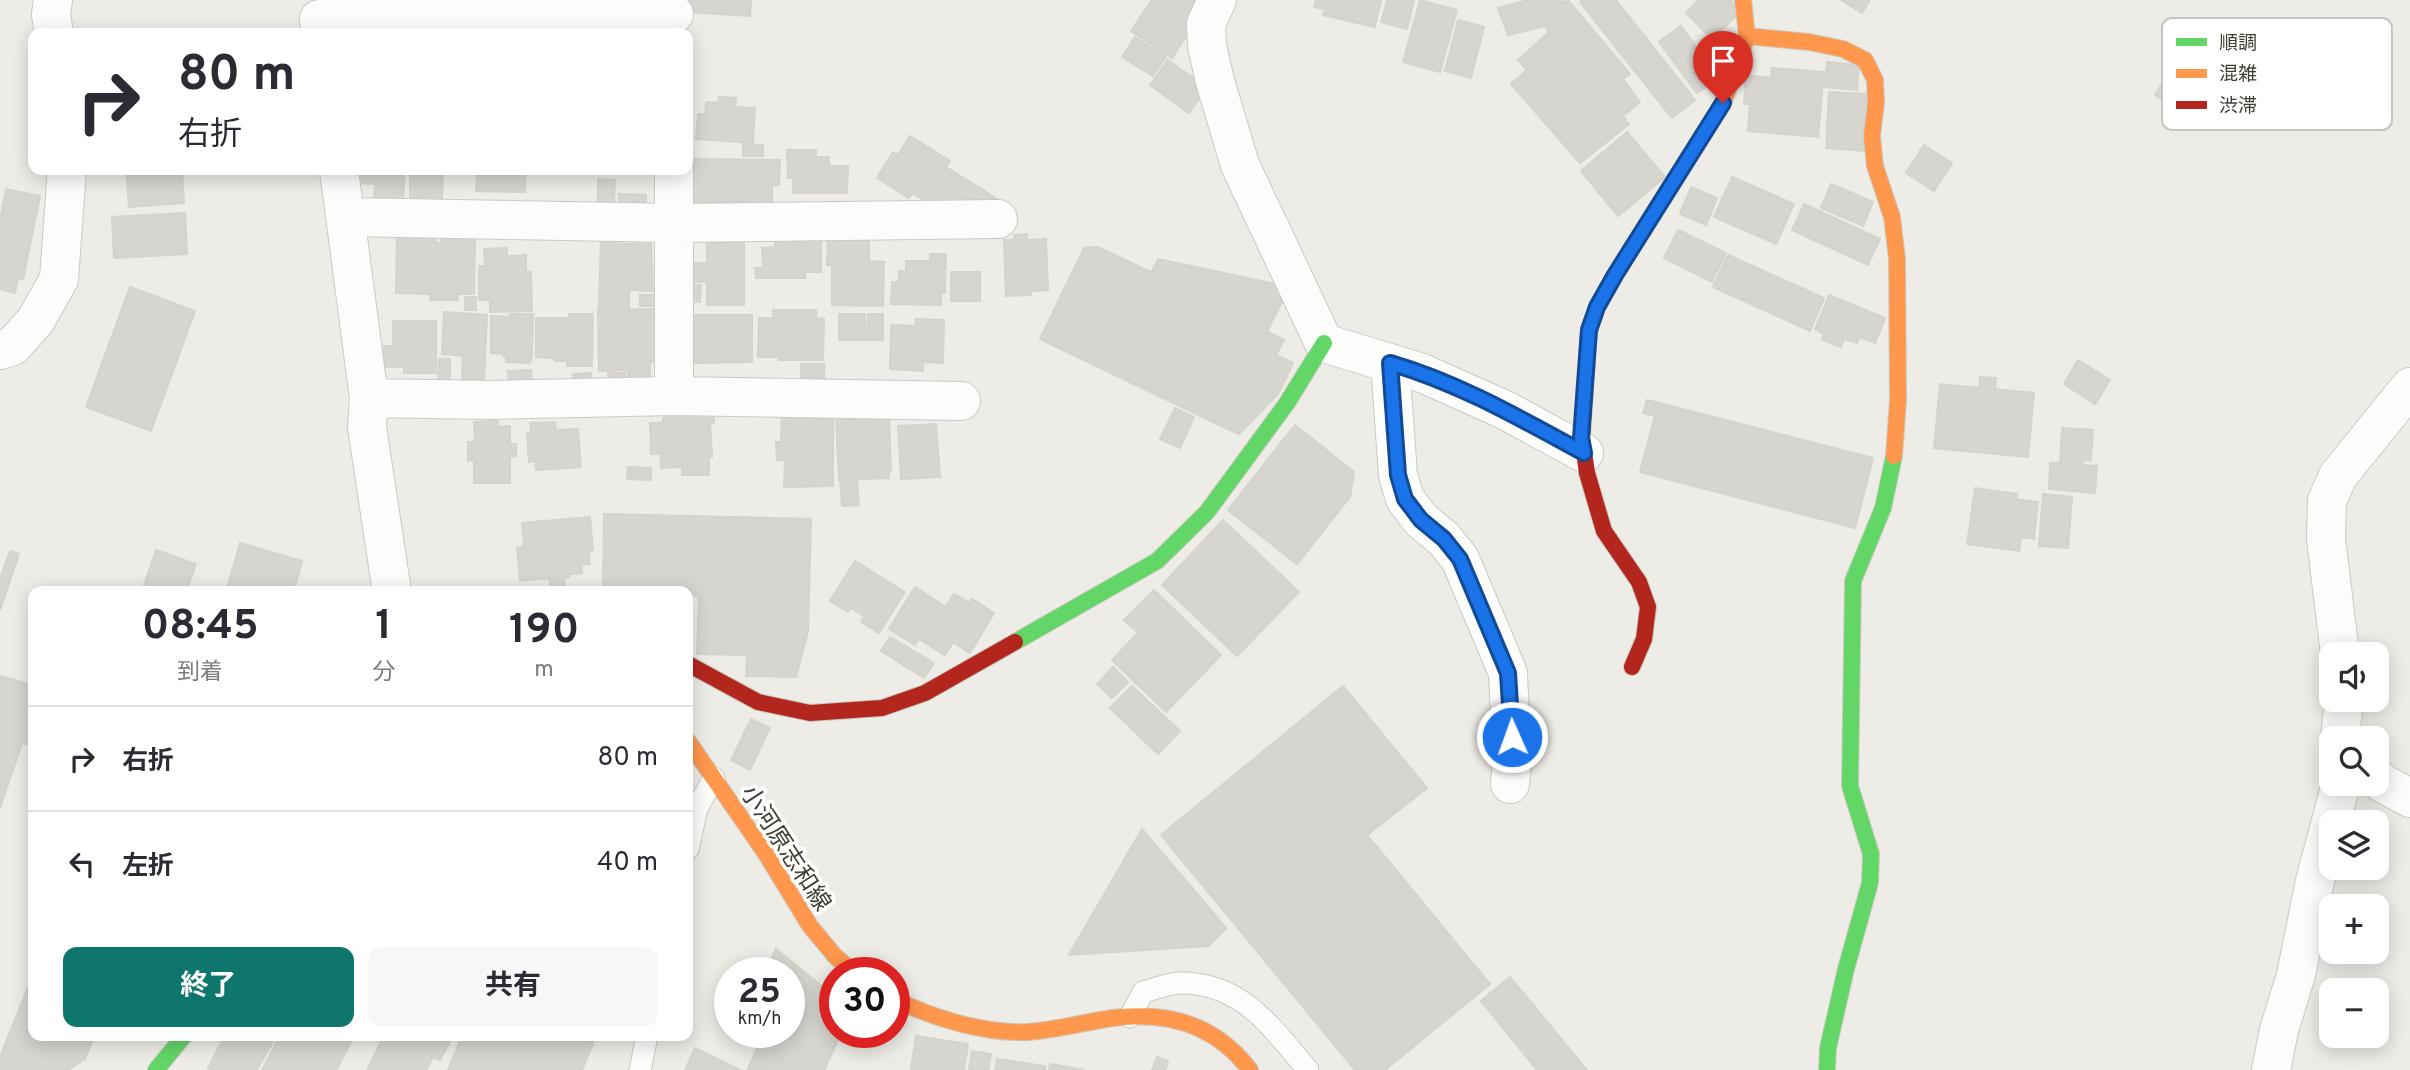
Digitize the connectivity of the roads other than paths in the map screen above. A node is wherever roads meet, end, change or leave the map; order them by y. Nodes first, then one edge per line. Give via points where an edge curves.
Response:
1 (53, 0) edge
2 (1217, 0) edge
3 (1742, 0) edge
4 (672, 16) edge
5 (53, 28) edge
6 (320, 28) edge
7 (1747, 36) junction
8 (67, 175) edge
9 (341, 175) edge
10 (674, 175) edge
11 (346, 217) junction
12 (998, 219) dead end
13 (674, 223) junction
14 (1324, 343) junction
15 (0, 350) edge
16 (1390, 363) junction
17 (2410, 387) edge
18 (674, 396) junction
19 (369, 398) junction
20 (961, 401) dead end
21 (1584, 453) junction
22 (391, 586) edge
23 (2339, 642) edge
24 (693, 667) edge
25 (1632, 667) dead end
26 (693, 748) edge
27 (714, 778) junction
28 (1510, 784) dead end
29 (2389, 787) edge
30 (2338, 796) edge
31 (2410, 798) edge
32 (693, 823) edge
33 (836, 957) edge
34 (910, 1005) edge
35 (1130, 1017) junction
36 (180, 1041) edge
37 (646, 1041) edge
38 (156, 1070) edge
39 (639, 1070) edge
40 (1250, 1070) edge
41 (1308, 1070) edge
42 (1827, 1070) edge
43 (2271, 1070) edge

1 - 5 street
2 - 14 street via 1206,24 1208,46 1240,165
3 - 7 street
4 - 6 street via 319,19
7 - 21 street via 1723,103 1597,307 1589,330 1581,438
7 - 42 street via 1829,45 1865,60 1878,91 1872,138 1876,170 1894,223 1898,269 1895,443 1880,517 1853,581 1850,786 1871,854 1870,883 1846,969
8 - 15 street via 60,279 36,320 13,346
9 - 11 street
10 - 13 street
11 - 13 street
11 - 19 street
12 - 13 street
13 - 18 street
14 - 16 street
14 - 24 street via 1287,403 1207,512 1157,561 925,693 882,709 810,713 758,702
16 - 21 street via 1505,410
16 - 28 street via 1398,475 1405,499 1460,559 1508,673
17 - 23 street via 2338,476 2327,502 2326,539
18 - 19 street
18 - 20 street
19 - 22 street via 367,427
21 - 25 street via 1604,531 1639,582 1648,607 1644,639
26 - 27 street, 小河原志和線
27 - 32 lane via 696,808
27 - 33 street, 小河原志和線 via 810,926
29 - 31 street
30 - 43 street
34 - 35 street via 944,1018 1026,1032
35 - 40 street via 1163,1016 1200,1028 1232,1047
35 - 41 lane via 1143,992 1177,983 1222,990 1264,1018
36 - 38 street
37 - 39 lane

